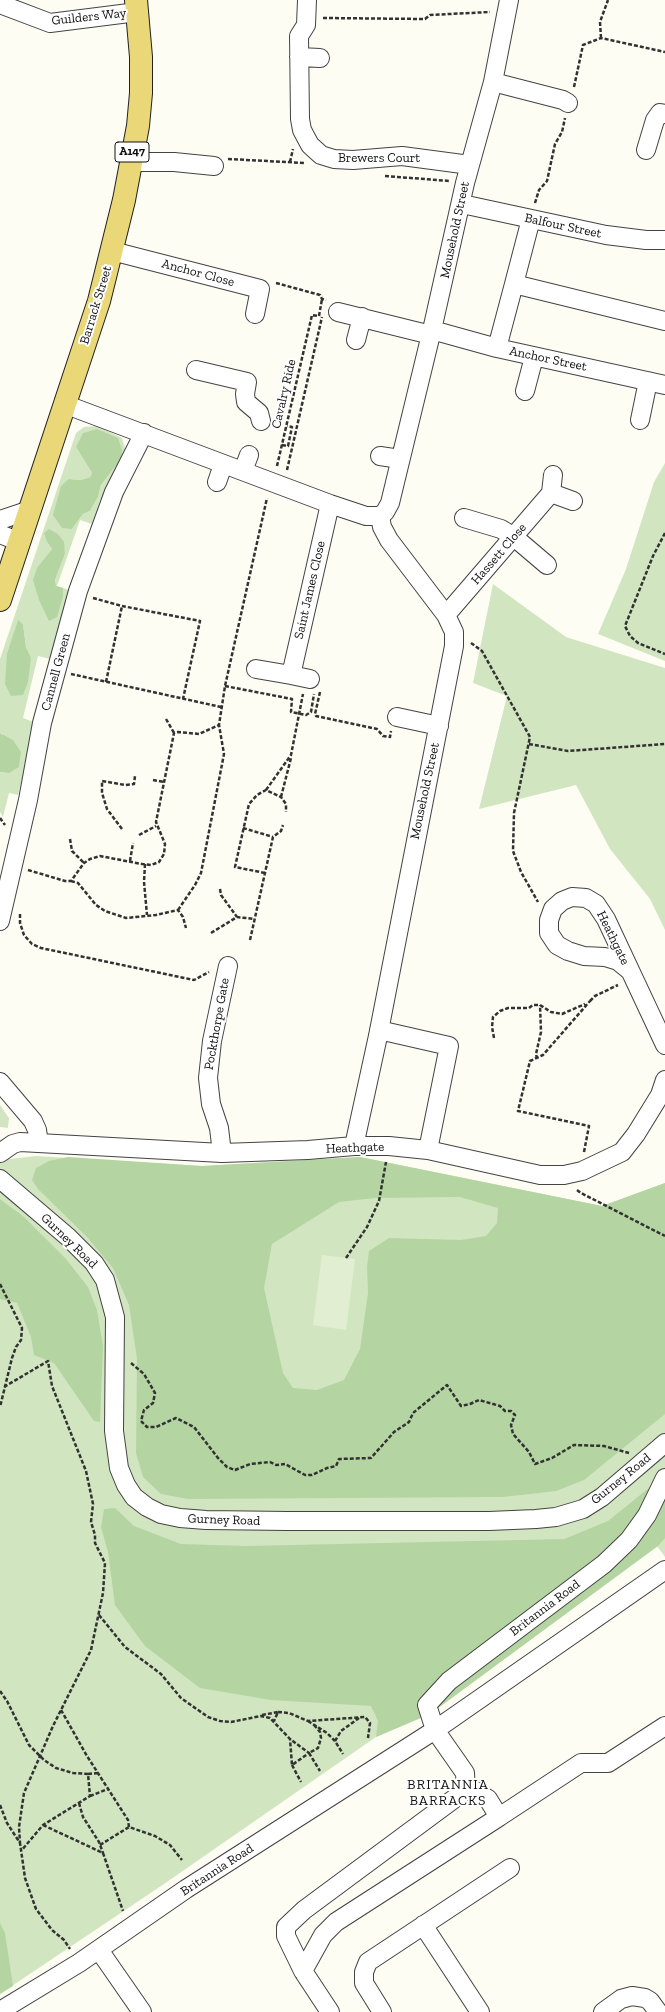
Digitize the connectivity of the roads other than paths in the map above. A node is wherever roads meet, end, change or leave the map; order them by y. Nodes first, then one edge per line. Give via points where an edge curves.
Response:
1 (0, 4) edge
2 (18, 6) edge
3 (136, 6) edge
4 (508, 6) edge
5 (307, 9) edge
6 (299, 57) junction
7 (320, 58) dead end
8 (493, 82) junction
9 (568, 103) dead end
10 (665, 114) edge
11 (646, 150) dead end
12 (130, 162) junction
13 (220, 163) road end
14 (470, 165) junction
15 (462, 204) junction
16 (531, 220) junction
17 (665, 240) edge
18 (112, 251) junction
19 (514, 284) junction
20 (254, 314) dead end
21 (330, 314) road end
22 (362, 318) junction
23 (665, 321) edge
24 (432, 333) junction
25 (356, 340) dead end
26 (498, 348) junction
27 (534, 357) junction
28 (196, 370) dead end
29 (657, 383) edge
30 (525, 391) dead end
31 (64, 404) junction
32 (640, 420) dead end
33 (261, 421) dead end
34 (144, 433) junction
35 (380, 456) dead end
36 (400, 459) junction
37 (223, 465) junction
38 (554, 475) dead end
39 (217, 482) dead end
40 (551, 493) junction
41 (573, 501) dead end
42 (330, 504) junction
43 (30, 510) junction
44 (380, 516) junction
45 (464, 518) dead end
46 (0, 520) edge
47 (514, 537) junction
48 (10, 538) edge
49 (6, 563) edge
50 (547, 565) dead end
51 (0, 600) edge
52 (446, 615) junction
53 (256, 669) dead end
54 (398, 717) road end
55 (439, 726) junction
56 (2, 913) edge
57 (228, 966) road end
58 (631, 974) junction
59 (374, 1034) junction
60 (665, 1045) edge
61 (665, 1080) edge
62 (0, 1082) edge
63 (38, 1143) junction
64 (354, 1146) junction
65 (428, 1150) junction
66 (0, 1153) edge
67 (222, 1153) junction
68 (0, 1179) edge
69 (664, 1447) edge
70 (665, 1478) edge
71 (665, 1570) edge
72 (665, 1726) edge
73 (435, 1730) junction
74 (466, 1790) junction
75 (499, 1817) junction
76 (510, 1868) dead end
77 (422, 1925) junction
78 (99, 1950) junction
79 (303, 1971) junction
80 (0, 2011) edge
81 (142, 2012) edge
82 (330, 2012) edge
83 (382, 2012) edge
84 (480, 2012) edge
85 (603, 2012) edge
86 (658, 2012) edge

1 - 2 street, Guilders Way
2 - 3 street, Guilders Way via 50,23
3 - 12 main road, Barrack Street / A147 via 141,57 141,94 138,126
4 - 8 street, Mousehold Street
5 - 6 street, Brewers Court via 306,25 299,36
6 - 7 street
6 - 14 street, Brewers Court via 302,130 310,146 321,155 353,160 402,156
8 - 9 street
8 - 14 street, Mousehold Street
10 - 11 street via 660,113 655,120
12 - 13 street
12 - 18 main road, Barrack Street / A147
14 - 15 street, Mousehold Street
15 - 16 street, Balfour Street
15 - 24 street, Mousehold Street
16 - 17 street, Balfour Street via 606,235
16 - 19 street
18 - 20 street, Anchor Close via 260,289
18 - 31 main road, Barrack Street / A147 via 99,301
19 - 23 street
19 - 26 street
21 - 22 street, Anchor Street
22 - 24 street, Anchor Street
22 - 25 street
24 - 26 street, Anchor Street
24 - 36 street, Mousehold Street
26 - 27 street, Anchor Street
27 - 29 street, Anchor Street
27 - 30 street
28 - 33 street via 248,382 246,402 259,413
29 - 32 street
31 - 34 street
31 - 43 main road, Barrack Street / A147
34 - 37 street
34 - 56 street, Cannell Green via 114,492 77,593 42,723 28,800
35 - 36 street
36 - 44 street, Mousehold Street via 390,503
37 - 39 street
37 - 42 street via 246,463 277,484
38 - 40 street
40 - 41 street
40 - 47 street, Hassett Close
42 - 44 street via 366,516
42 - 53 street, Saint James Close via 309,682
43 - 46 street
43 - 48 main road, Barrack Street / A147
44 - 52 street, Mousehold Street via 389,540
45 - 47 street via 491,525
47 - 50 street
47 - 52 street, Hassett Close
48 - 49 main road, Barrack Street / A147
49 - 51 main road, Barrack Street / A147
52 - 55 street, Mousehold Street via 454,632 454,646
54 - 55 street
55 - 59 street, Mousehold Street
57 - 67 street, Pockthorpe Gate via 212,1041 208,1078 210,1104 219,1128
58 - 58 street, Heathgate via 618,961 605,957 584,956 557,945 549,933 549,920 553,909 572,897 586,898 596,904 606,919
58 - 60 street, Heathgate
59 - 64 street, Mousehold Street
59 - 65 street via 449,1046
61 - 65 street, Heathgate via 660,1095 622,1152 572,1174 540,1175
62 - 63 street via 33,1121
63 - 66 street, Heathgate via 20,1142
63 - 67 street, Heathgate
64 - 65 street, Heathgate
64 - 67 street, Heathgate
68 - 69 street, Gurney Road via 68,1237 94,1263 105,1280 115,1317 114,1431 119,1468 134,1497 147,1507 167,1516 206,1520 288,1521 556,1517 582,1509 602,1497
70 - 73 street, Britannia Road via 647,1515 629,1540 604,1564 449,1681 427,1705
71 - 73 street, Britannia Road
72 - 75 street via 608,1763 581,1763
73 - 74 street via 465,1773
73 - 78 street, Britannia Road via 186,1889
74 - 75 street via 472,1789 488,1799
74 - 79 street via 304,1910 286,1927 286,1936
75 - 79 street via 336,1922 323,1935
76 - 77 street
77 - 83 street via 372,1958 365,1967 364,1983
77 - 84 street
78 - 80 street, Britannia Road
78 - 81 street
79 - 82 street
85 - 86 street via 626,1997 639,1996 650,2001

